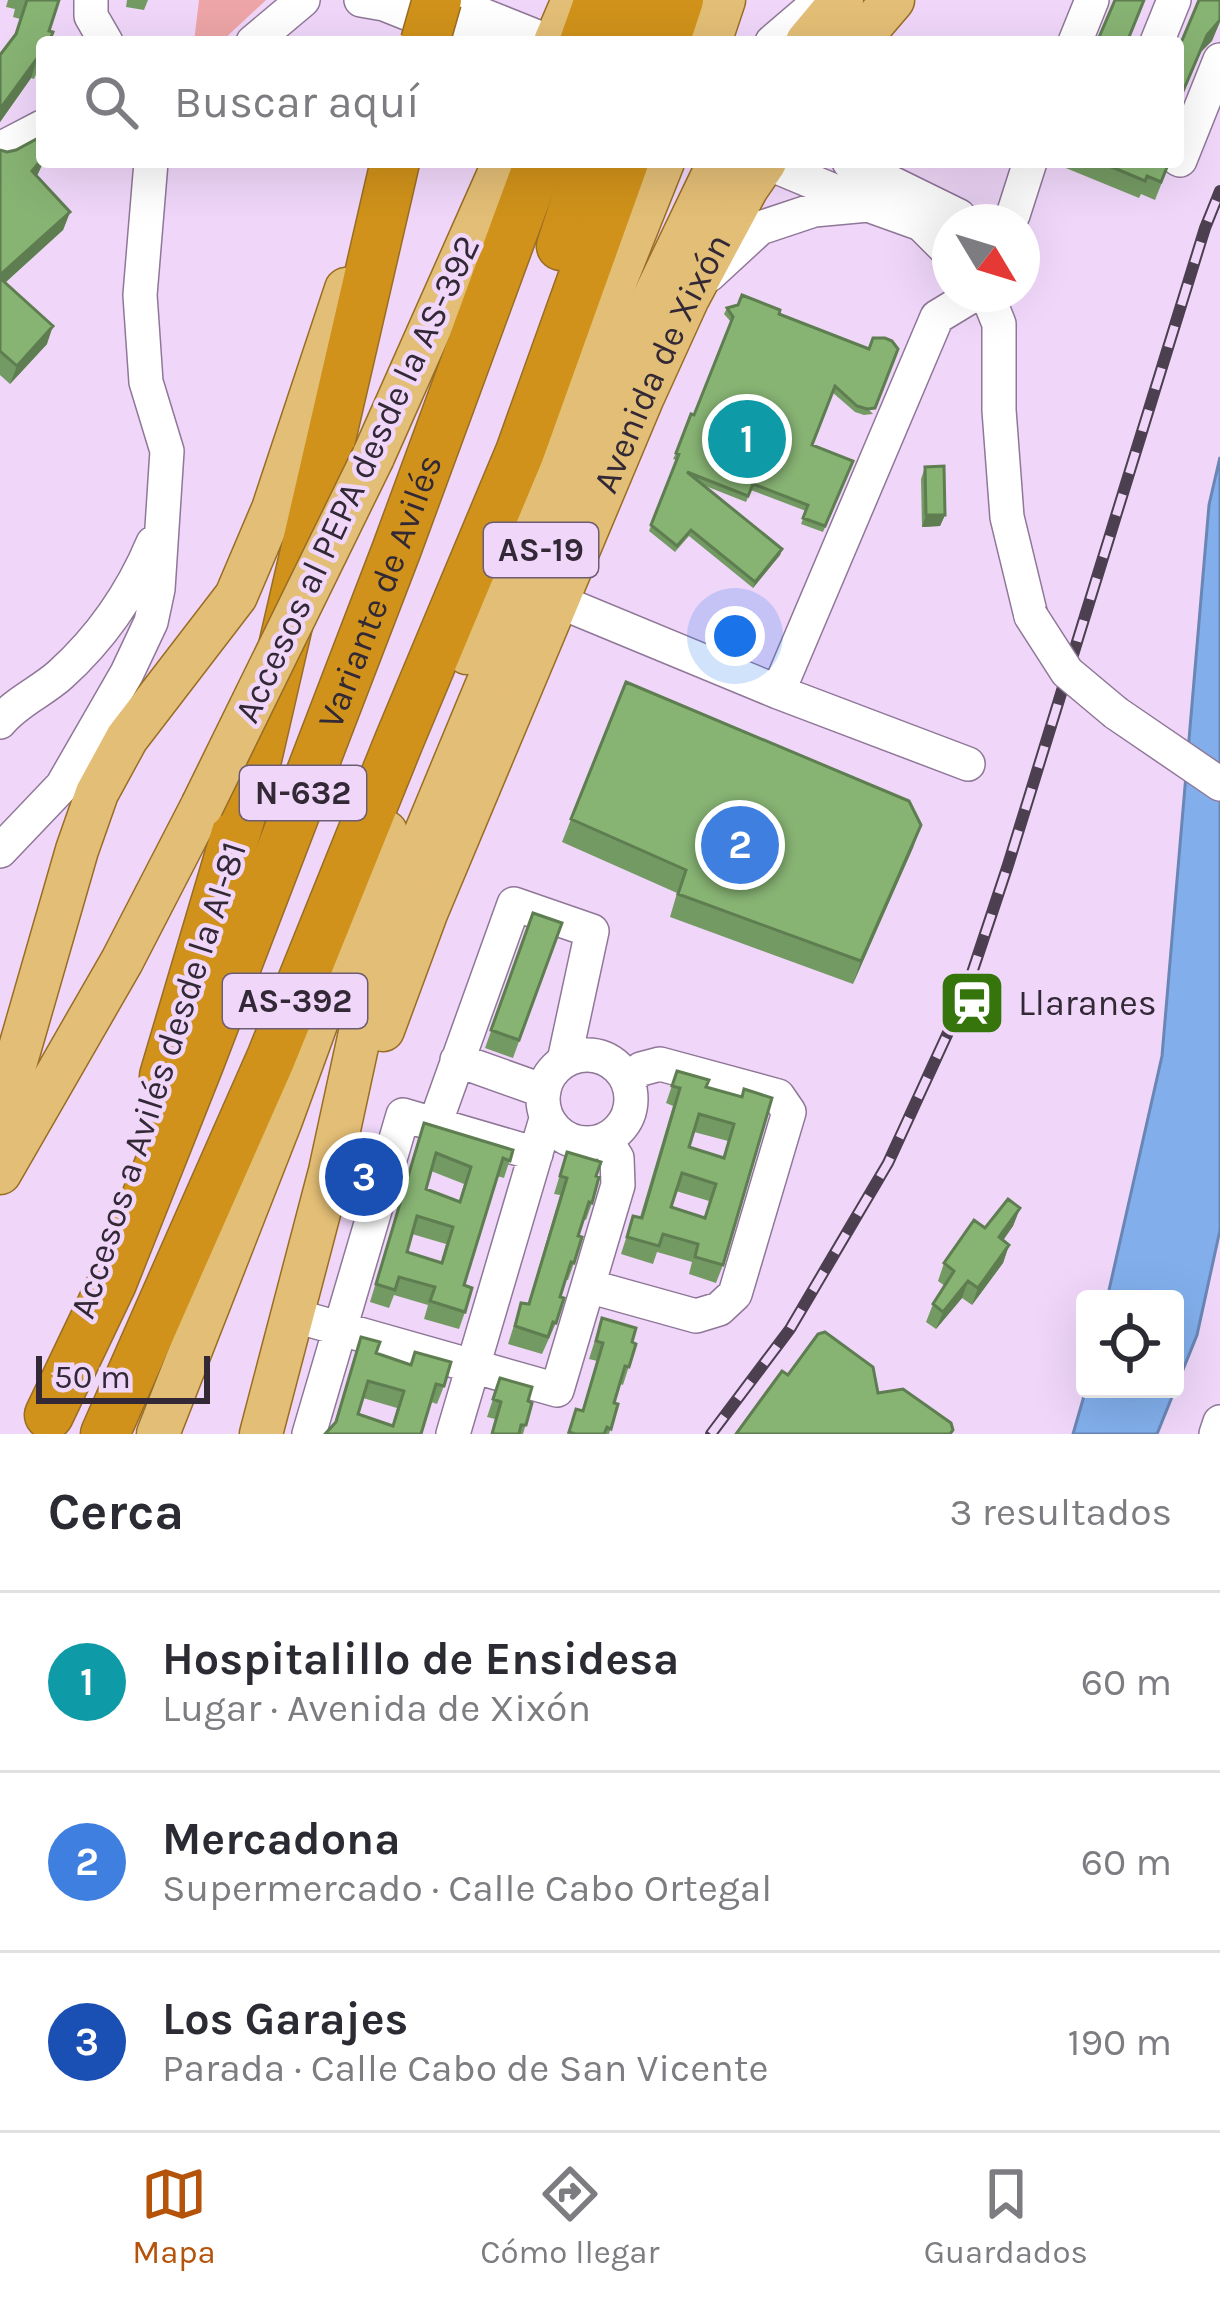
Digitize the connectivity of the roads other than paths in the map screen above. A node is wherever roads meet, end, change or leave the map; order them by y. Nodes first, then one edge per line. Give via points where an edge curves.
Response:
1 (91, 0) edge
2 (303, 0) edge
3 (362, 0) edge
4 (441, 0) edge
5 (724, 0) edge
6 (821, 0) edge
7 (1092, 0) edge
8 (1174, 0) edge
9 (633, 21) edge
10 (866, 22) edge
11 (103, 36) edge
12 (261, 36) edge
13 (427, 36) edge
14 (464, 36) edge
15 (536, 36) edge
16 (575, 36) edge
17 (779, 36) edge
18 (825, 36) edge
19 (1077, 36) edge
20 (1159, 36) edge
21 (1220, 61) edge
22 (36, 130) edge
23 (1184, 147) edge
24 (0, 149) edge
25 (151, 168) edge
26 (389, 168) edge
27 (390, 168) edge
28 (502, 168) edge
29 (537, 168) edge
30 (586, 168) edge
31 (622, 168) edge
32 (660, 168) edge
33 (716, 168) edge
34 (761, 168) edge
35 (779, 168) edge
36 (862, 168) edge
37 (895, 168) edge
38 (1028, 168) edge
39 (913, 192) junction
40 (936, 204) edge
41 (1016, 204) edge
42 (868, 205) junction
43 (932, 235) edge
44 (688, 298) junction
45 (945, 312) edge
46 (994, 312) edge
47 (520, 452) junction
48 (163, 535) junction
49 (558, 601) junction
50 (778, 692) junction
51 (0, 722) edge
52 (399, 741) junction
53 (968, 764) dead end
54 (1220, 784) edge
55 (0, 850) edge
56 (337, 970) junction
57 (457, 1060) junction
58 (564, 1061) junction
59 (628, 1080) junction
60 (545, 1105) junction
61 (0, 1117) edge
62 (419, 1119) junction
63 (606, 1141) junction
64 (536, 1154) junction
65 (330, 1172) junction
66 (0, 1173) edge
67 (588, 1286) junction
68 (292, 1315) junction
69 (340, 1328) junction
70 (472, 1366) junction
71 (1220, 1423) edge
72 (44, 1425) edge
73 (105, 1434) edge
74 (158, 1434) edge
75 (261, 1434) edge
76 (309, 1434) edge
77 (453, 1434) edge
78 (1216, 1434) edge

1 - 11 street
2 - 12 street
3 - 14 street
4 - 13 highway, bridge
4 - 15 street
5 - 9 main road
6 - 17 street
7 - 19 street
8 - 20 street
9 - 16 main road
10 - 18 main road
21 - 23 street
22 - 24 street
25 - 48 street via 140,295 146,382 167,451
26 - 61 main road, Accesos al PEPA desde la AS-392 via 236,596 128,738 97,793
27 - 72 highway, Accesos a Avilés desde la AI-81 / AS-392 via 254,772 162,1083
28 - 66 main road, Accesos al PEPA desde la AS-392, bridge via 373,458 202,806
29 - 72 highway, Variante de Avilés / N-632 via 200,1064 112,1283
30 - 52 highway, Variante de Avilés / N-632
31 - 47 highway, Accesos a Avilés desde la AI-81 / AS-392
32 - 56 main road
33 - 65 main road, Avenida de Xixón / AS-19 via 608,395 380,945
34 - 44 main road, Avenida de Xixón / AS-19
35 - 42 street
36 - 39 street
37 - 39 street
38 - 41 street
39 - 40 street
42 - 43 street
42 - 44 street via 814,210 760,228
44 - 49 main road, Avenida de Xixón / AS-19
45 - 50 street
46 - 54 street, bridge via 1007,517 1031,616 1067,672
47 - 52 highway, Accesos a Avilés desde la AI-81 / AS-392
47 - 56 main road
48 - 51 street via 100,632
48 - 55 street via 151,622 110,704 62,786
49 - 50 street
49 - 65 main road, Avenida de Xixón / AS-19
50 - 53 street
52 - 73 highway, Accesos a Avilés desde la AI-81 / AS-392
56 - 74 main road
57 - 58 street via 514,904 592,931
57 - 60 street
57 - 62 street
58 - 59 street via 598,1055
58 - 60 street via 553,1071
59 - 63 street via 632,1104
59 - 67 street via 660,1064 778,1096 789,1112 735,1294 719,1309 673,1312
60 - 63 street via 558,1134 580,1144
60 - 64 street
62 - 64 street
62 - 69 street
63 - 67 street via 618,1185
64 - 70 street
65 - 68 main road, Avenida de Xixón / AS-19
67 - 70 street via 556,1390
68 - 69 street
68 - 75 main road, Avenida de Xixón / AS-19
69 - 70 street
69 - 76 street
70 - 77 street
71 - 78 street

